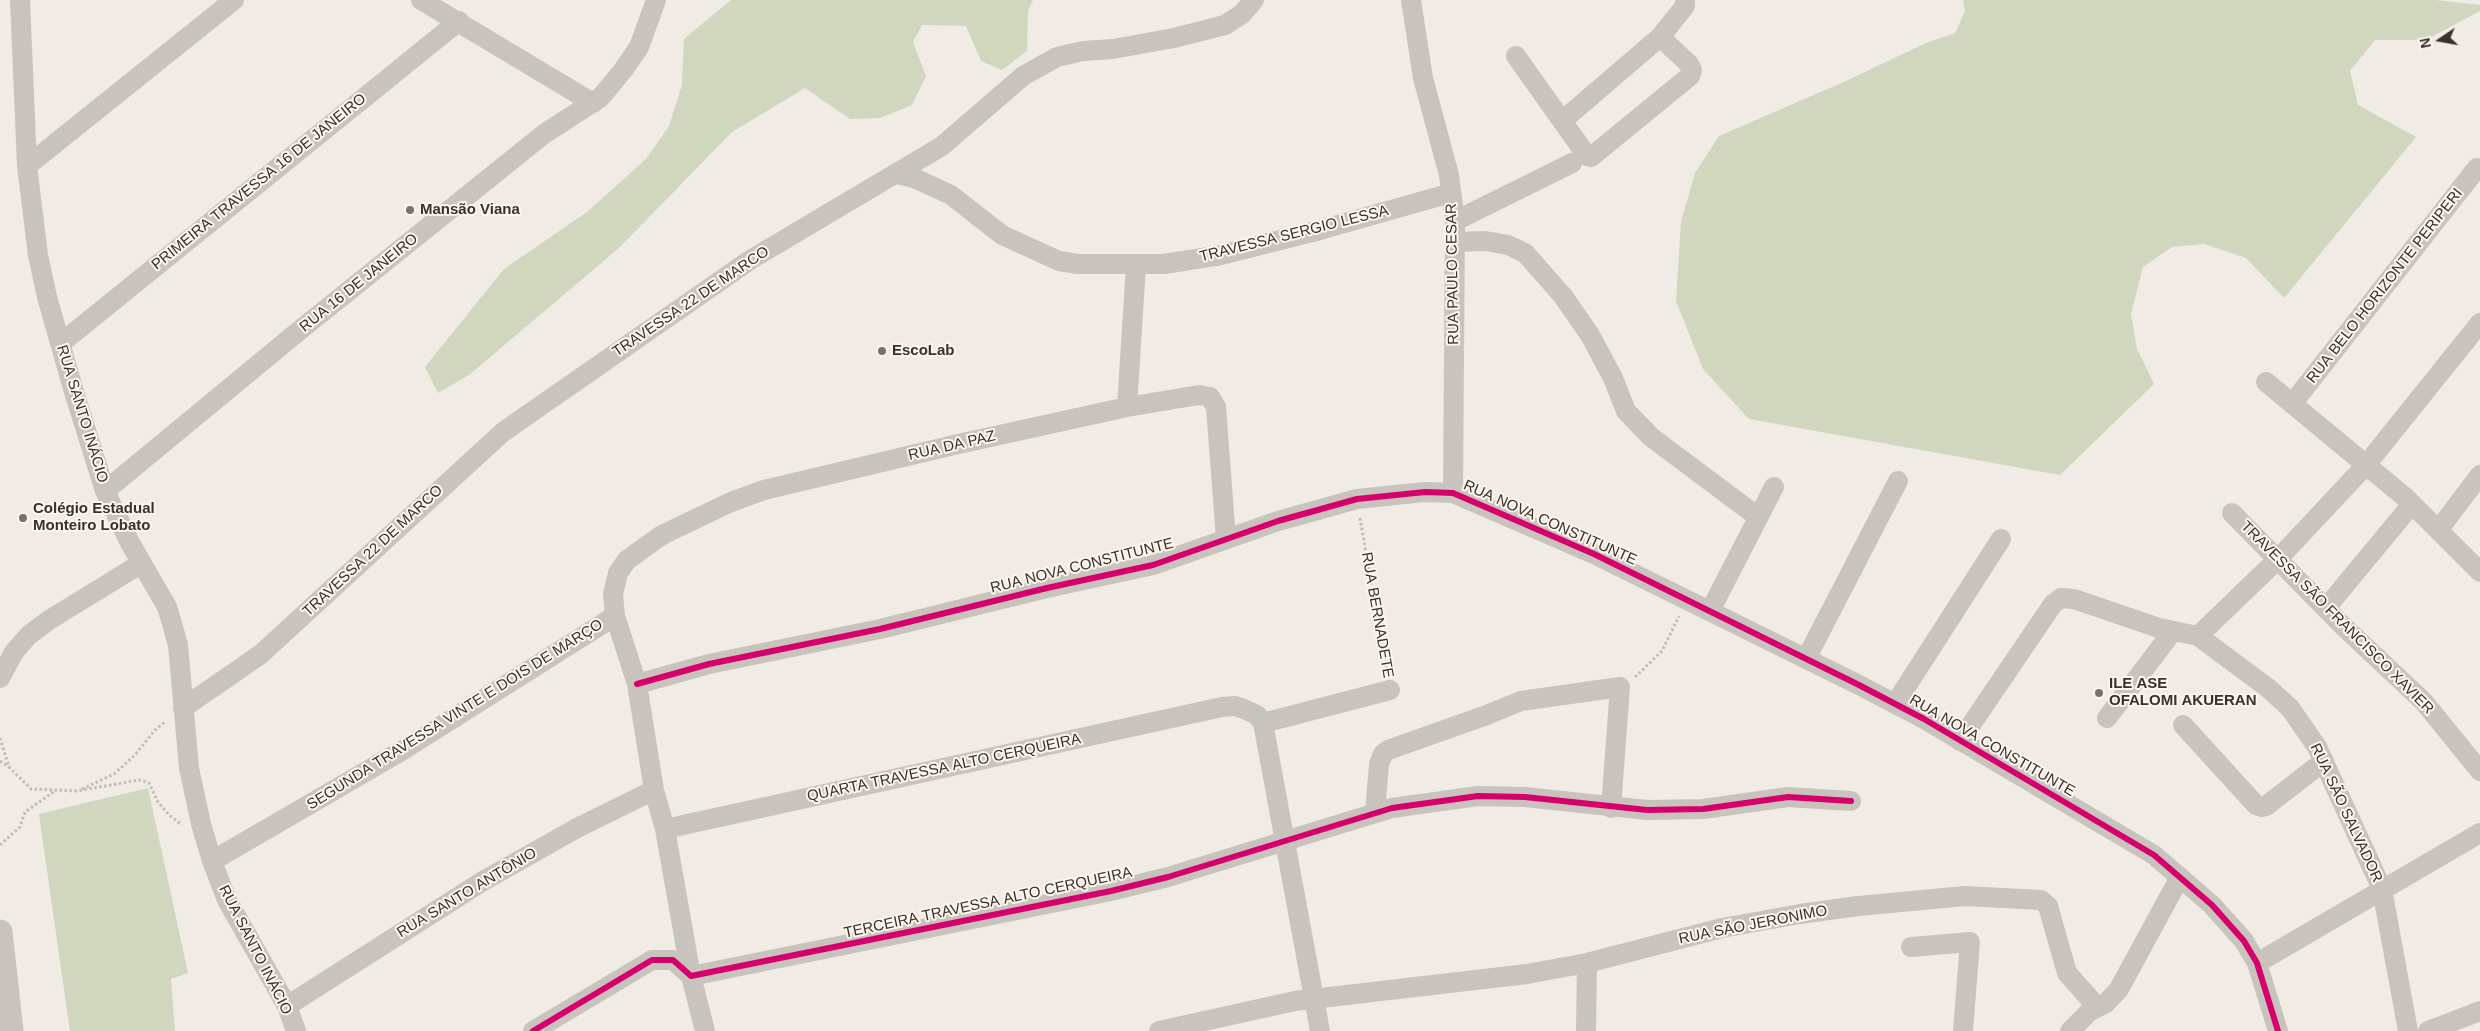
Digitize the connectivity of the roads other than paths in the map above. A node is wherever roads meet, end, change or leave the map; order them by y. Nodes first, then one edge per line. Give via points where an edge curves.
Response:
1 (20, 0) edge
2 (234, 0) edge
3 (421, 0) edge
4 (656, 0) edge
5 (1254, 0) edge
6 (1411, 0) edge
7 (1686, 0) edge
8 (458, 22) junction
9 (1660, 37) junction
10 (1516, 56) dead end
11 (593, 103) junction
12 (1562, 121) junction
13 (1579, 160) junction
14 (27, 166) junction
15 (2477, 168) dead end
16 (898, 174) junction
17 (1451, 192) junction
18 (1455, 220) junction
19 (1455, 242) junction
20 (1136, 265) junction
21 (2480, 323) edge
22 (60, 344) junction
23 (2266, 382) dead end
24 (2292, 404) junction
25 (1127, 407) junction
26 (2366, 465) junction
27 (2480, 475) edge
28 (1898, 481) dead end
29 (1774, 487) dead end
30 (106, 492) junction
31 (1453, 493) junction
32 (2412, 504) junction
33 (2232, 512) dead end
34 (1758, 517) junction
35 (2439, 529) junction
36 (1226, 539) junction
37 (2001, 539) dead end
38 (2278, 559) junction
39 (142, 563) junction
40 (2480, 572) edge
41 (2326, 608) junction
42 (1710, 611) junction
43 (615, 616) junction
44 (2173, 631) junction
45 (2198, 636) junction
46 (1806, 659) junction
47 (0, 675) edge
48 (637, 684) junction
49 (1390, 690) road end
50 (1895, 704) junction
51 (183, 708) junction
52 (2107, 718) dead end
53 (1264, 723) junction
54 (2183, 725) dead end
55 (1960, 741) junction
56 (2324, 761) junction
57 (2480, 771) edge
58 (654, 790) junction
59 (1851, 801) dead end
60 (1612, 808) junction
61 (1375, 812) junction
62 (665, 829) junction
63 (2480, 833) edge
64 (1287, 842) junction
65 (212, 862) junction
66 (2180, 877) junction
67 (2382, 889) junction
68 (0, 932) edge
69 (1911, 947) dead end
70 (1587, 963) junction
71 (2257, 963) junction
72 (691, 976) junction
73 (1314, 999) junction
74 (286, 1006) junction
75 (2090, 1011) junction
76 (2480, 1011) edge
77 (11, 1031) edge
78 (296, 1031) edge
79 (533, 1031) edge
80 (705, 1031) edge
81 (1158, 1031) edge
82 (1320, 1031) edge
83 (1586, 1031) edge
84 (1963, 1031) edge
85 (2070, 1031) edge
86 (2278, 1031) edge
87 (2408, 1031) edge
88 (2428, 1031) edge

1 - 14 street, RUA SANTO INÁCIO
2 - 14 street
3 - 8 street
4 - 11 street, RUA 16 DE JANEIRO via 639,47
5 - 16 street, TRAVESSA 22 DE MARCO via 1242,14 1225,26 1212,30 1113,49 1083,50 1042,64 1011,86 942,146
6 - 17 street, RUA PAULO CESAR via 1424,78
7 - 9 street via 1685,6
8 - 11 street
8 - 22 street, PRIMEIRA TRAVESSA 16 DE JANEIRO
9 - 12 street
9 - 13 street via 1689,64 1690,76 1595,155
10 - 12 street
11 - 30 street, RUA 16 DE JANEIRO via 544,134 300,330
12 - 13 street
13 - 18 street
14 - 22 street, RUA SANTO INÁCIO via 38,255
15 - 24 street, RUA BELO HORIZONTE PERIPERI
16 - 20 street, TRAVESSA SERGIO LESSA via 951,195 1002,235 1059,261
16 - 51 street, TRAVESSA 22 DE MARCO via 750,260 503,432 261,654
17 - 18 street, RUA PAULO CESAR
17 - 20 street, TRAVESSA SERGIO LESSA via 1220,255
18 - 19 street, RUA PAULO CESAR
19 - 31 street, RUA PAULO CESAR
19 - 34 street via 1485,241 1508,245 1525,253 1563,296 1590,336 1613,378 1626,411 1651,437
20 - 25 street
21 - 26 street
22 - 30 street, RUA SANTO INÁCIO
23 - 24 street
24 - 26 street
25 - 36 street, RUA DA PAZ via 1199,394 1206,394 1214,400
25 - 43 street, RUA DA PAZ via 764,490 731,502 662,535 627,560 618,572 613,594
26 - 32 street
26 - 38 street
27 - 35 street
28 - 46 street
29 - 34 street
30 - 39 street, RUA SANTO INÁCIO
31 - 36 street, RUA NOVA CONSTITUNTE via 1426,492 1357,500 1304,513
31 - 42 street, RUA NOVA CONSTITUNTE via 1594,554
32 - 35 street
32 - 41 street
33 - 38 street, TRAVESSA SÃO FRANCISCO XAVIER
34 - 42 street
35 - 40 street
36 - 48 street, RUA NOVA CONSTITUNTE via 1114,574 880,629 709,664
37 - 50 street
38 - 41 street, TRAVESSA SÃO FRANCISCO XAVIER
38 - 45 street
39 - 47 street via 29,635
39 - 51 street, RUA SANTO INÁCIO via 167,608 173,627 178,645
41 - 57 street, TRAVESSA SÃO FRANCISCO XAVIER via 2424,702
42 - 46 street, RUA NOVA CONSTITUNTE
43 - 48 street, SEGUNDA TRAVESSA VINTE E DOIS DE MARÇO
43 - 65 street, SEGUNDA TRAVESSA VINTE E DOIS DE MARÇO via 403,750
44 - 45 street, RUA SÃO SALVADOR
44 - 52 street
44 - 55 street, RUA SÃO SALVADOR via 2074,599 2061,598 2052,604
45 - 56 street, RUA SÃO SALVADOR via 2290,708
46 - 50 street, RUA NOVA CONSTITUNTE
48 - 58 street, SEGUNDA TRAVESSA VINTE E DOIS DE MARÇO
49 - 53 street, RUA BERNADETE
50 - 55 street, RUA NOVA CONSTITUNTE
51 - 65 street, RUA SANTO INÁCIO via 190,768
53 - 62 street, QUARTA TRAVESSA ALTO CERQUEIRA via 1252,711 1235,706 1222,707
53 - 64 street
54 - 56 street via 2256,805 2262,807
55 - 66 street, RUA NOVA CONSTITUNTE via 2154,856
56 - 67 street, RUA SÃO SALVADOR
58 - 62 street, SEGUNDA TRAVESSA VINTE E DOIS DE MARÇO
58 - 74 street, RUA SANTO ANTÔNIO via 577,828 483,882
59 - 60 street, TERCEIRA TRAVESSA ALTO CERQUEIRA via 1797,797 1703,809
60 - 61 street, TERCEIRA TRAVESSA ALTO CERQUEIRA via 1525,797 1478,796
60 - 61 street via 1620,687 1521,701 1388,750 1379,764
61 - 64 street, TERCEIRA TRAVESSA ALTO CERQUEIRA
62 - 72 street, SEGUNDA TRAVESSA VINTE E DOIS DE MARÇO
63 - 67 street
64 - 72 street, TERCEIRA TRAVESSA ALTO CERQUEIRA via 1111,891
64 - 73 street
65 - 74 street, RUA SANTO INÁCIO via 227,900
66 - 71 street, RUA NOVA CONSTITUNTE via 2229,922
66 - 75 street via 2119,989 2106,1003
67 - 71 street
67 - 87 street, RUA SÃO SALVADOR
68 - 77 street
69 - 84 street via 1970,942
70 - 73 street, RUA SÃO JERONIMO via 1527,974
70 - 75 street, RUA SÃO JERONIMO via 1722,928 1858,906 1965,896 2041,900 2052,914 2067,973 2091,1000
70 - 83 street
71 - 86 street, RUA NOVA CONSTITUNTE
72 - 79 street via 673,960 652,960
72 - 80 street, SEGUNDA TRAVESSA VINTE E DOIS DE MARÇO
73 - 81 street, RUA SÃO JERONIMO
73 - 82 street
74 - 78 street, RUA SANTO INÁCIO
75 - 85 street
76 - 88 street

